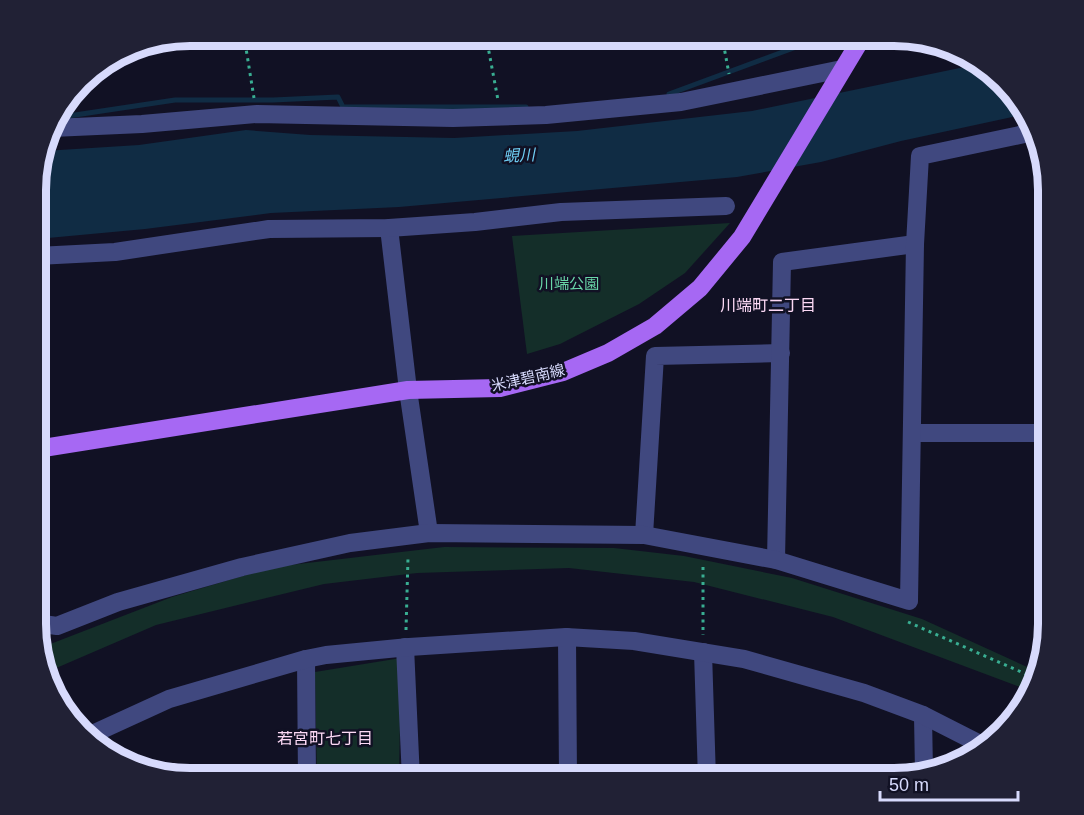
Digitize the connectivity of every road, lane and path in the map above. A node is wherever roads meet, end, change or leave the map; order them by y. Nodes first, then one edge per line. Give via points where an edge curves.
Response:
1 (246, 46) edge
2 (488, 46) edge
3 (724, 47) edge
4 (856, 47) edge
5 (840, 74) junction
6 (732, 91) junction
7 (257, 114) junction
8 (501, 117) junction
9 (61, 128) edge
10 (1026, 134) edge
11 (726, 206) dead end
12 (389, 228) junction
13 (915, 244) junction
14 (46, 256) edge
15 (780, 353) junction
16 (408, 390) junction
17 (912, 433) junction
18 (1037, 433) edge
19 (47, 447) edge
20 (429, 533) junction
21 (644, 535) junction
22 (408, 558) dead end
23 (776, 560) junction
24 (703, 567) dead end
25 (908, 622) dead end
26 (47, 625) edge
27 (567, 637) junction
28 (405, 647) junction
29 (703, 652) junction
30 (306, 659) junction
31 (1028, 675) edge
32 (923, 715) junction
33 (96, 733) edge
34 (976, 742) edge
35 (924, 765) edge
36 (307, 768) edge
37 (410, 768) edge
38 (568, 768) edge
39 (707, 768) edge

1 - 7 path
2 - 8 path
3 - 6 path
4 - 5 main road, 米津碧南線
5 - 6 street
5 - 16 main road, 米津碧南線 via 742,237 700,288 655,326 608,353 563,372 500,388
6 - 8 street via 681,102
7 - 8 street
7 - 9 street
10 - 13 street via 920,156
11 - 12 street via 561,212
12 - 14 street via 269,229 115,252
12 - 16 street
13 - 15 street via 782,262
13 - 17 street
15 - 21 street via 655,357
15 - 23 street
16 - 19 main road, 米津碧南線
16 - 20 street
17 - 18 street
17 - 23 street via 909,601
20 - 21 street
20 - 26 street via 350,543 242,567 118,602 57,626
21 - 23 street
22 - 28 path
24 - 29 path
25 - 31 path
27 - 28 street
27 - 29 street via 634,641
27 - 38 street
28 - 30 street
28 - 37 street
29 - 32 street via 744,659 853,690
29 - 39 street
30 - 33 street via 169,699
30 - 36 street
32 - 34 street
32 - 35 street

